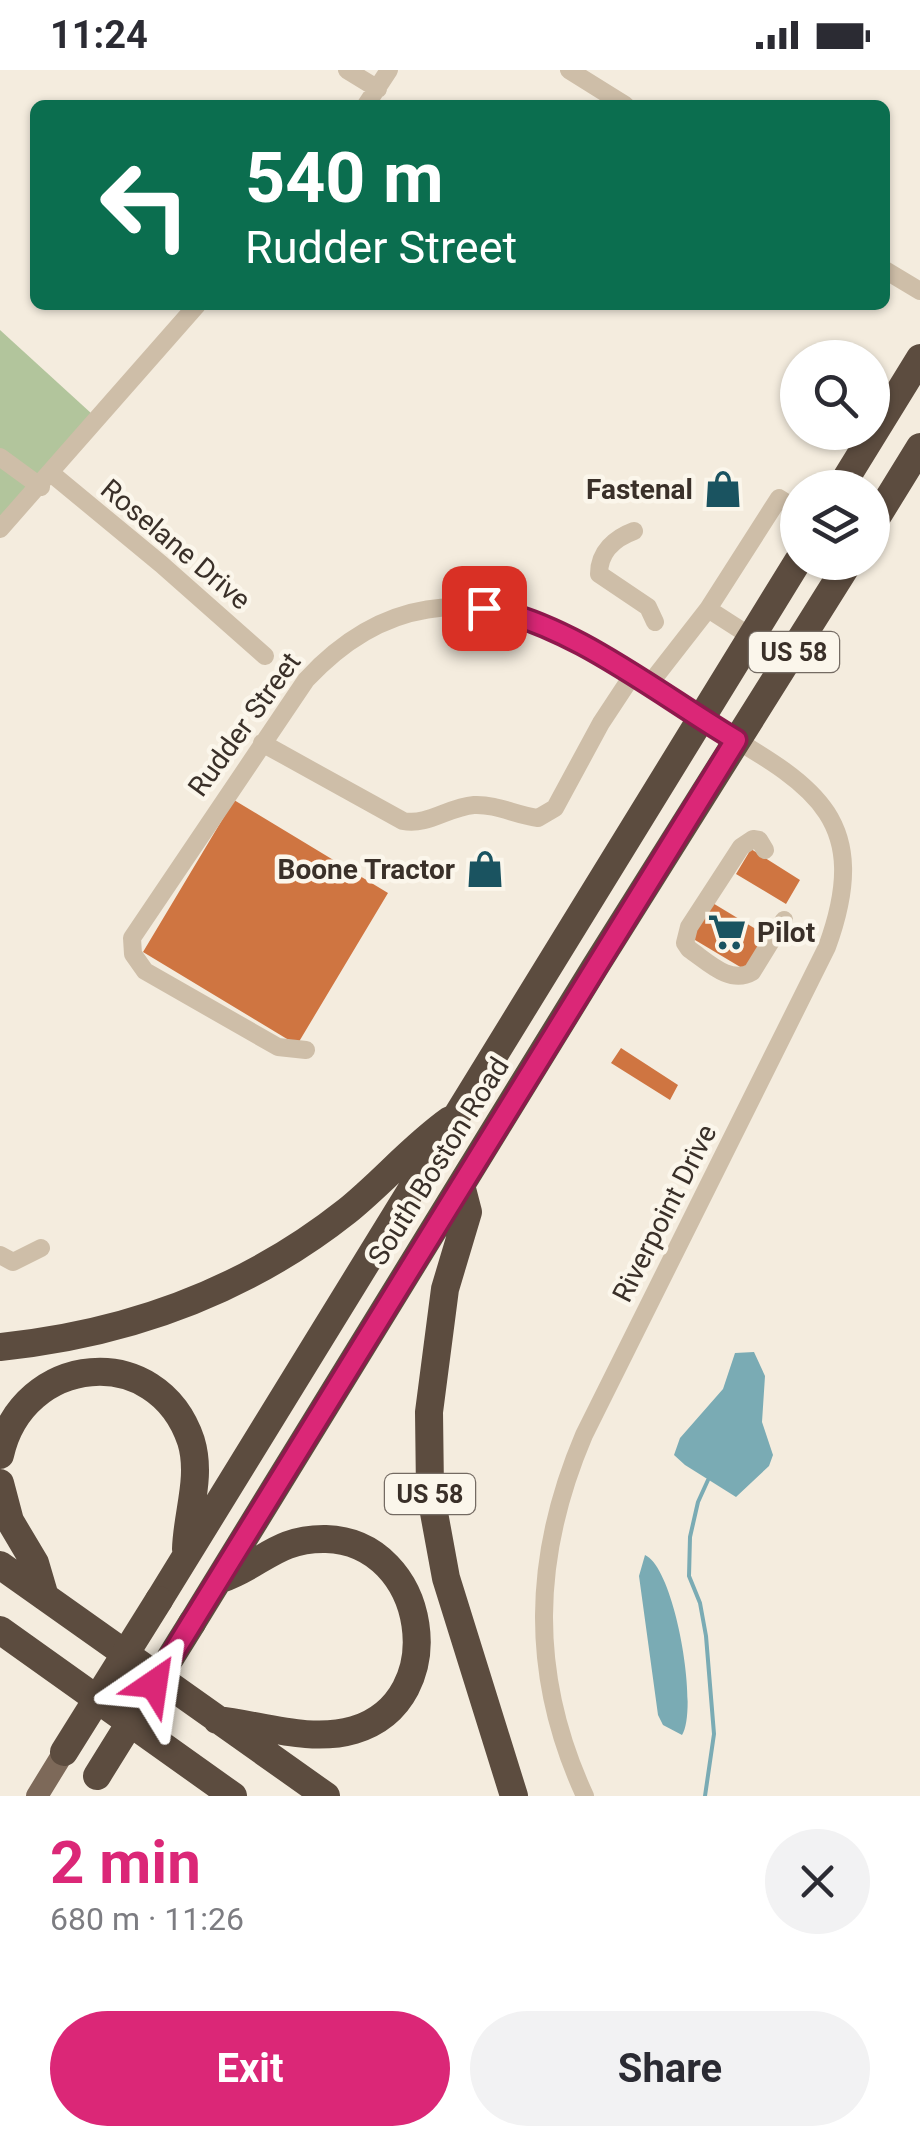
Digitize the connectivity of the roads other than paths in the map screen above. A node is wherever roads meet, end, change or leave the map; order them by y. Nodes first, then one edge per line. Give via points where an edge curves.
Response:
1 (347, 70) edge
2 (390, 70) edge
3 (569, 70) edge
4 (378, 88) junction
5 (370, 100) edge
6 (616, 100) edge
7 (890, 273) edge
8 (920, 292) edge
9 (193, 310) edge
10 (920, 358) edge
11 (920, 448) edge
12 (0, 457) edge
13 (851, 470) edge
14 (46, 480) junction
15 (890, 496) edge
16 (780, 499) edge
17 (0, 530) edge
18 (634, 531) dead end
19 (787, 580) edge
20 (838, 580) edge
21 (708, 609) junction
22 (654, 622) dead end
23 (752, 638) junction
24 (265, 656) dead end
25 (640, 681) junction
26 (702, 720) junction
27 (736, 740) junction
28 (262, 743) junction
29 (765, 850) dead end
30 (784, 920) dead end
31 (306, 1050) dead end
32 (460, 1113) junction
33 (461, 1185) junction
34 (41, 1248) dead end
35 (0, 1255) edge
36 (0, 1347) edge
37 (0, 1455) edge
38 (0, 1483) edge
39 (186, 1555) junction
40 (0, 1565) edge
41 (219, 1580) junction
42 (45, 1597) junction
43 (0, 1630) edge
44 (217, 1720) junction
45 (64, 1752) joint
46 (91, 1786) edge
47 (209, 1786) edge
48 (37, 1796) edge
49 (233, 1796) edge
50 (326, 1796) edge
51 (514, 1796) edge
52 (585, 1796) edge

1 - 4 street
2 - 4 street
3 - 6 street
4 - 5 street
7 - 8 street
9 - 14 street
10 - 13 highway
11 - 15 highway
12 - 14 street, Roselane Drive
14 - 17 street
14 - 24 street, Roselane Drive via 161,564
16 - 21 street
18 - 22 street via 612,543 599,574 648,606
19 - 23 highway, South Boston Road / US 58
20 - 27 highway, South Boston Road / US 58
21 - 23 street
21 - 25 street
23 - 26 highway, South Boston Road / US 58
25 - 26 street, Rudder Street
25 - 28 street, Rudder Street via 509,612 427,610 378,625 338,649 306,680
25 - 28 street via 601,722 555,808 538,818 473,806 424,822 402,821
26 - 27 street, Riverpoint Drive
26 - 32 highway, South Boston Road / US 58
27 - 33 highway, South Boston Road / US 58
27 - 52 street, Riverpoint Drive via 818,800 842,852 844,892 827,947 592,1417 556,1510 544,1581 545,1656 559,1729
28 - 31 street, Rudder Street via 134,930 131,947 145,971 278,1048
29 - 30 street via 753,839 740,846 688,927 685,943 740,978 752,972
32 - 36 highway via 324,1229 244,1278 134,1322
32 - 39 highway, South Boston Road / US 58
33 - 41 highway, South Boston Road
33 - 51 highway, US 58 via 468,1212 445,1290 430,1395 430,1491 446,1578
34 - 35 street via 13,1262
37 - 39 highway via 10,1422 48,1385 99,1372 150,1386 176,1411 195,1458
38 - 42 highway
39 - 45 highway, South Boston Road / US 58, bridge
40 - 42 highway
41 - 44 highway via 274,1548 347,1542 392,1569 410,1597 418,1633 404,1692 371,1723 312,1735
41 - 46 highway, South Boston Road, bridge
42 - 44 highway
43 - 47 highway
44 - 50 highway
45 - 48 main road, South Boston Road
47 - 49 highway

